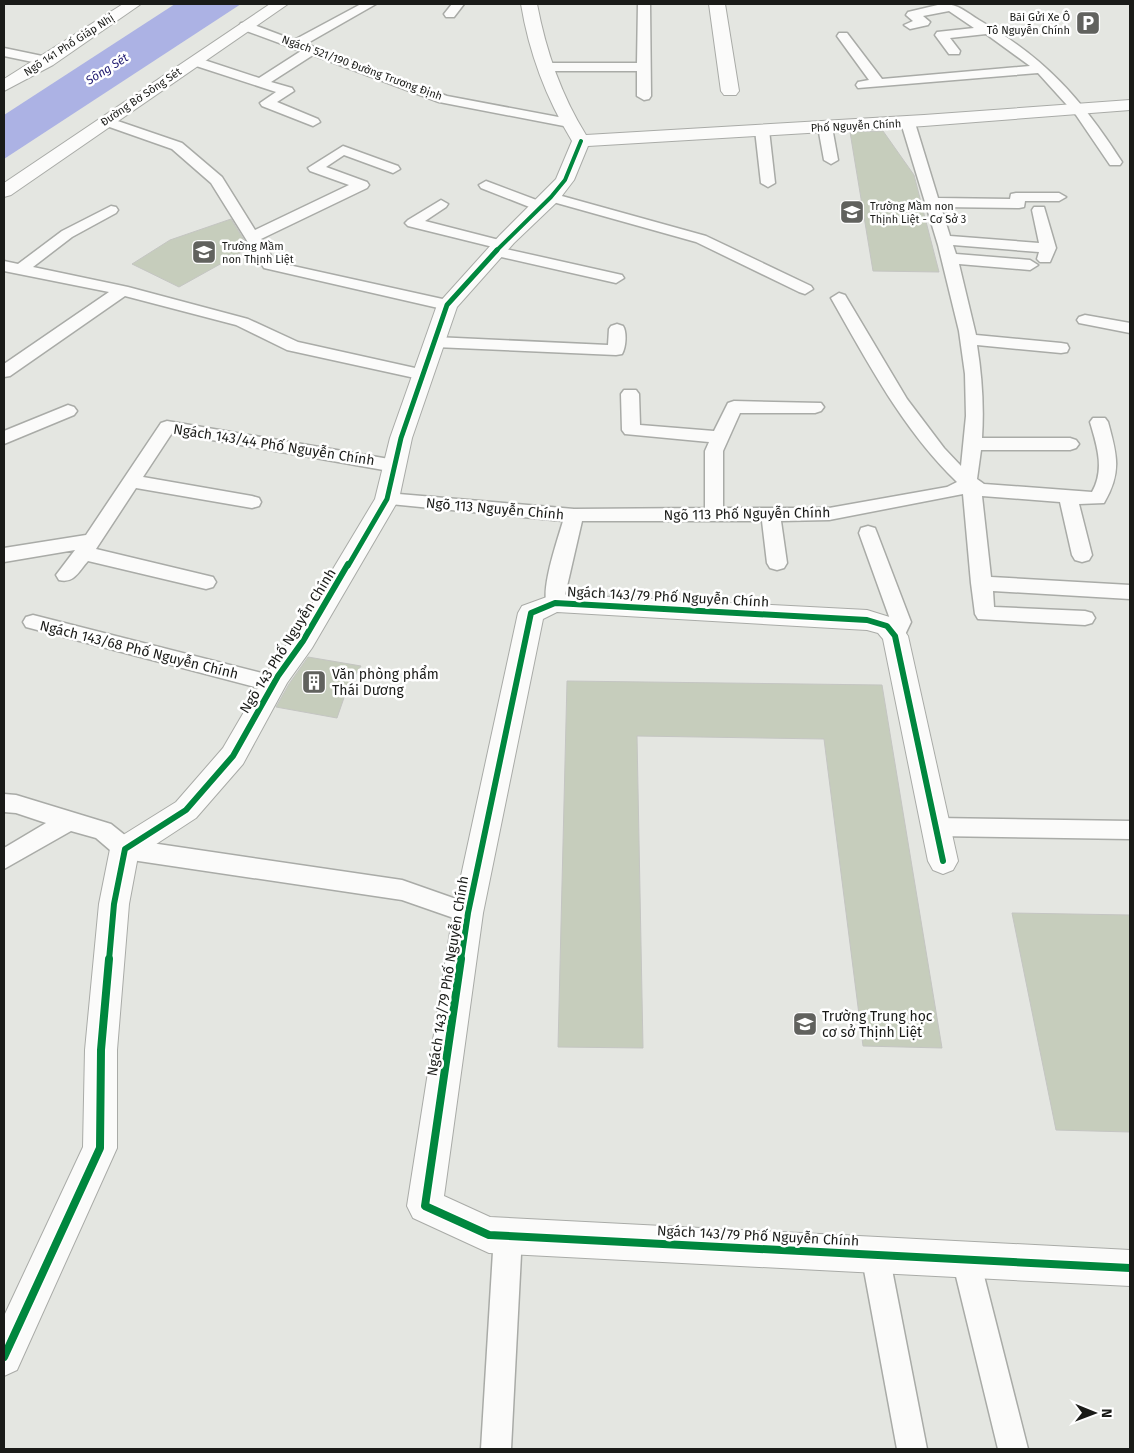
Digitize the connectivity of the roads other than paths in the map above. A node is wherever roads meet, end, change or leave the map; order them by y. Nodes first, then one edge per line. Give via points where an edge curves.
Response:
1 (133, 4) edge
2 (280, 4) edge
3 (370, 4) edge
4 (529, 4) edge
5 (644, 4) edge
6 (717, 4) edge
7 (950, 5) edge
8 (910, 25) dead end
9 (245, 26) junction
10 (987, 30) junction
11 (843, 36) dead end
12 (296, 44) junction
13 (312, 50) junction
14 (954, 51) dead end
15 (4, 52) edge
16 (47, 61) junction
17 (195, 61) junction
18 (546, 67) junction
19 (644, 67) junction
20 (1041, 69) junction
21 (260, 83) junction
22 (878, 83) junction
23 (863, 85) dead end
24 (4, 86) edge
25 (730, 91) dead end
26 (644, 96) dead end
27 (1130, 105) edge
28 (1079, 110) junction
29 (106, 121) junction
30 (313, 122) dead end
31 (908, 123) junction
32 (825, 127) junction
33 (762, 130) junction
34 (575, 132) junction
35 (831, 160) dead end
36 (1115, 162) dead end
37 (394, 169) dead end
38 (768, 182) dead end
39 (486, 185) dead end
40 (4, 191) edge
41 (1059, 196) dead end
42 (547, 202) junction
43 (931, 202) junction
44 (441, 204) dead end
45 (111, 210) dead end
46 (1039, 210) dead end
47 (251, 238) junction
48 (943, 240) junction
49 (499, 248) junction
50 (948, 258) junction
51 (1030, 265) dead end
52 (4, 266) edge
53 (21, 269) junction
54 (616, 278) dead end
55 (805, 289) dead end
56 (122, 290) junction
57 (839, 298) dead end
58 (446, 305) junction
59 (1085, 320) dead end
60 (1130, 328) edge
61 (617, 329) dead end
62 (968, 339) junction
63 (435, 342) junction
64 (1061, 348) dead end
65 (4, 372) edge
66 (424, 375) junction
67 (630, 394) dead end
68 (816, 407) dead end
69 (68, 411) dead end
70 (1099, 422) dead end
71 (721, 437) junction
72 (4, 438) edge
73 (974, 444) junction
74 (1070, 444) dead end
75 (395, 466) junction
76 (132, 481) junction
77 (967, 482) junction
78 (1068, 496) junction
79 (387, 499) junction
80 (252, 502) dead end
81 (574, 515) junction
82 (714, 515) junction
83 (771, 515) junction
84 (868, 533) dead end
85 (88, 547) junction
86 (1082, 555) dead end
87 (4, 556) edge
88 (777, 563) dead end
89 (66, 575) dead end
90 (206, 582) dead end
91 (981, 583) junction
92 (1130, 592) edge
93 (555, 603) junction
94 (1085, 618) dead end
95 (33, 622) dead end
96 (895, 636) junction
97 (274, 684) junction
98 (4, 803) edge
99 (70, 820) junction
100 (936, 827) junction
101 (1130, 830) edge
102 (125, 849) junction
103 (4, 859) edge
104 (943, 861) dead end
105 (468, 913) junction
106 (508, 1235) junction
107 (875, 1254) junction
108 (966, 1260) junction
109 (1130, 1268) edge
110 (4, 1357) edge
111 (496, 1449) edge
112 (912, 1449) edge
113 (1013, 1449) edge

1 - 16 street, Ngõ 141 Phố Giáp Nhị
2 - 9 street, Đường Bờ Sông Sét
3 - 12 lane
4 - 18 street
5 - 19 lane
6 - 25 street
7 - 8 lane via 912,15 924,22
7 - 10 lane
9 - 12 lane, Ngách 521/190 Đường Trương Định
9 - 17 street, Đường Bờ Sông Sét
10 - 14 lane via 941,35
10 - 20 lane
11 - 22 lane
12 - 13 lane, Ngách 521/190 Đường Trương Định
13 - 21 lane
13 - 34 lane, Ngách 521/190 Đường Trương Định via 444,99
15 - 16 lane
16 - 24 street, Ngõ 141 Phố Giáp Nhị
17 - 21 lane
17 - 29 street, Đường Bờ Sông Sét
18 - 19 lane
18 - 34 street
19 - 26 lane
20 - 22 lane
20 - 28 lane via 1056,80
21 - 30 lane via 287,92 267,103
22 - 23 lane
27 - 28 street, Phố Nguyễn Chính
28 - 31 street, Phố Nguyễn Chính
28 - 36 lane
29 - 40 street, Đường Bờ Sông Sét
29 - 47 lane via 177,146 217,180
31 - 32 street, Phố Nguyễn Chính
31 - 43 lane
32 - 33 street, Phố Nguyễn Chính
32 - 35 lane
33 - 34 street, Phố Nguyễn Chính
33 - 38 lane
34 - 42 street, Ngõ 143 Phố Nguyễn Chính via 565,180
37 - 47 lane via 343,150 316,168 362,185
39 - 42 lane
41 - 43 lane via 1016,197 1019,204
42 - 49 street, Ngõ 143 Phố Nguyễn Chính
42 - 55 lane via 701,239
43 - 48 lane
44 - 49 lane via 413,224
45 - 53 lane via 67,234
46 - 48 lane via 1046,253
47 - 58 lane via 269,265
48 - 50 lane
49 - 54 lane
49 - 58 street, Ngõ 143 Phố Nguyễn Chính
50 - 51 lane
50 - 62 lane
52 - 53 lane
53 - 56 lane
56 - 65 lane
56 - 66 lane via 242,322 293,346
57 - 77 lane via 911,416 941,456
58 - 63 street, Ngõ 143 Phố Nguyễn Chính
59 - 60 lane
61 - 63 lane via 616,350
62 - 64 lane
62 - 73 lane via 975,389
63 - 66 street, Ngõ 143 Phố Nguyễn Chính
66 - 75 street, Ngõ 143 Phố Nguyễn Chính via 401,438
67 - 71 lane via 631,430
68 - 71 lane via 734,407
69 - 72 lane
70 - 78 lane via 1110,464 1104,487 1097,499
71 - 82 lane via 714,451
73 - 74 lane
73 - 77 lane
75 - 76 lane, Ngách 143/44 Phố Nguyễn Chính via 167,427
75 - 79 street, Ngõ 143 Phố Nguyễn Chính
76 - 80 lane
76 - 85 lane, Ngách 143/44 Phố Nguyễn Chính
77 - 78 lane via 979,490
77 - 83 lane, Ngõ 113 Phố Nguyễn Chính via 959,490 947,493 829,514
77 - 91 lane via 974,499
78 - 86 lane
79 - 81 lane, Ngõ 113 Nguyễn Chính
79 - 97 street, Ngõ 143 Phố Nguyễn Chính
81 - 82 lane, Ngõ 113 Phố Nguyễn Chính
81 - 93 lane, Ngõ 113 Nguyễn Chính
82 - 83 lane, Ngõ 113 Phố Nguyễn Chính
83 - 88 lane
84 - 96 lane via 901,622
85 - 87 lane
85 - 89 lane
85 - 90 lane
91 - 92 lane
91 - 94 lane via 985,614
93 - 96 street, Ngách 143/79 Phố Nguyễn Chính via 867,620 887,626
93 - 105 street, Ngách 143/79 Phố Nguyễn Chính via 531,613
95 - 97 lane, Ngách 143/68 Phố Nguyễn Chính
96 - 100 street
97 - 102 street, Ngõ 143 Phố Nguyễn Chính via 233,756 186,810
98 - 99 lane
99 - 102 lane via 103,831
99 - 103 lane
100 - 101 lane
100 - 104 street
102 - 105 lane, Ngách 143/79 Phố Nguyễn Chính via 402,890
102 - 110 street via 114,904 101,1050 100,1148
105 - 106 street, Ngách 143/79 Phố Nguyễn Chính via 425,1206 489,1235
106 - 107 street, Ngách 143/79 Phố Nguyễn Chính
106 - 111 lane
107 - 108 street, Ngách 143/79 Phố Nguyễn Chính
107 - 112 lane
108 - 109 street, Ngách 143/79 Phố Nguyễn Chính
108 - 113 lane

